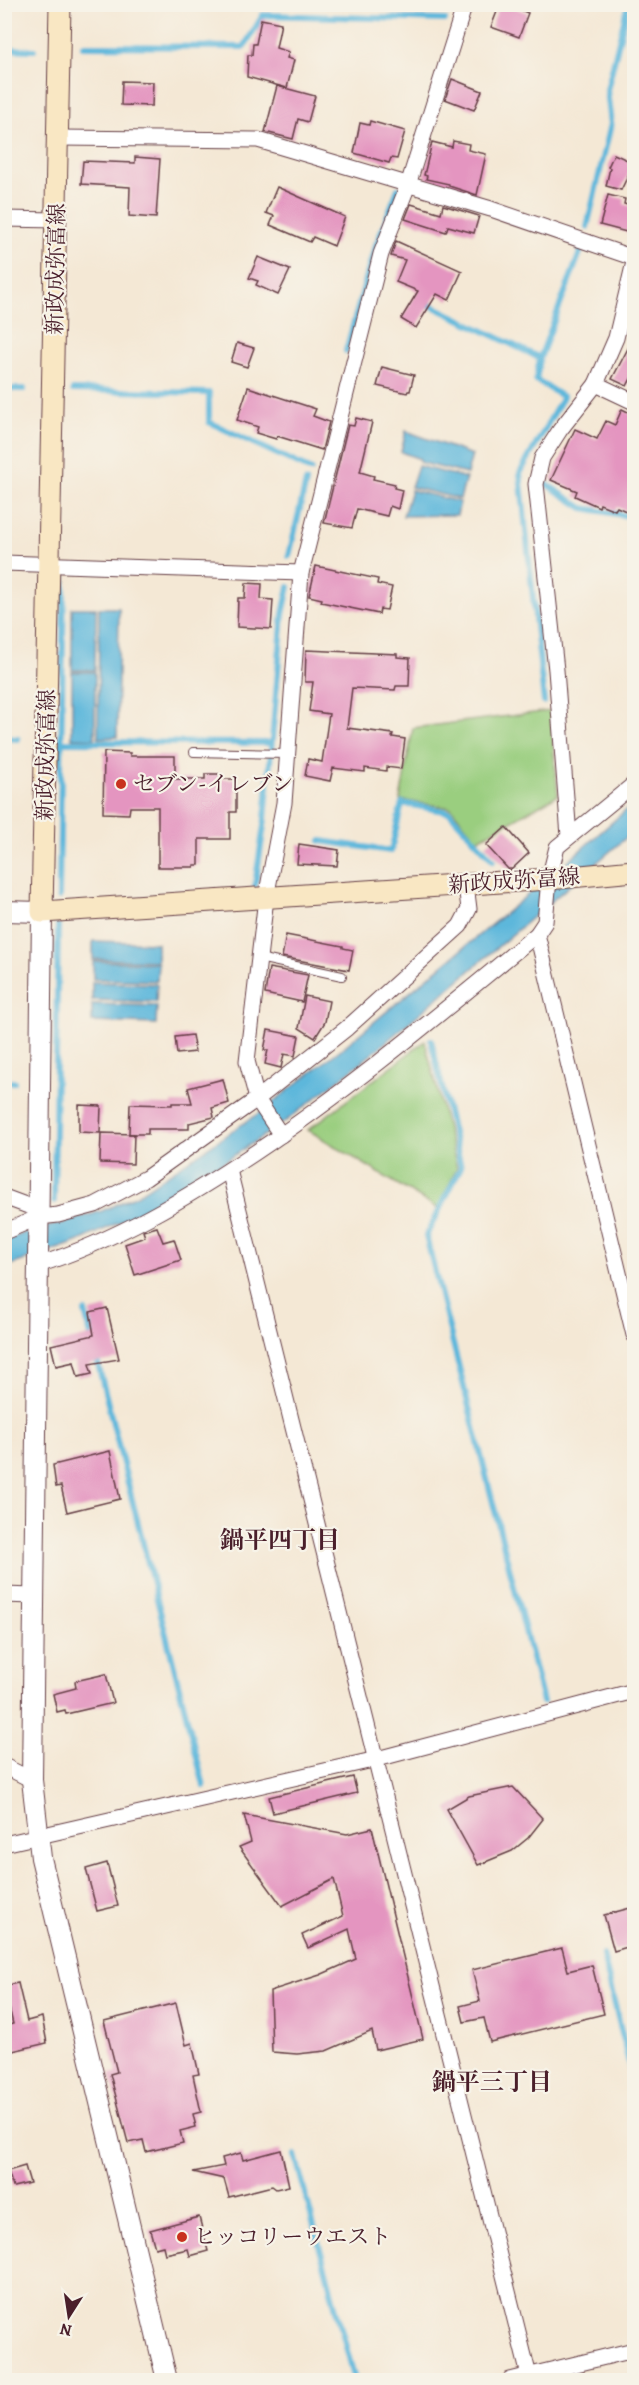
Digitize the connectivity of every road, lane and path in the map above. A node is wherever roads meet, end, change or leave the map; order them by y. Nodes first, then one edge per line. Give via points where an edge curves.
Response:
1 (60, 4) edge
2 (465, 4) edge
3 (59, 138) junction
4 (408, 186) junction
5 (4, 219) edge
6 (57, 220) junction
7 (634, 260) edge
8 (596, 384) junction
9 (634, 402) edge
10 (4, 563) edge
11 (51, 564) junction
12 (301, 573) junction
13 (194, 753) dead end
14 (282, 754) junction
15 (634, 784) edge
16 (569, 836) junction
17 (634, 871) edge
18 (550, 873) junction
19 (466, 885) junction
20 (266, 898) junction
21 (4, 911) edge
22 (42, 912) junction
23 (537, 934) junction
24 (259, 958) junction
25 (342, 976) dead end
26 (259, 1103) junction
27 (279, 1133) junction
28 (229, 1170) junction
29 (4, 1197) edge
30 (39, 1218) junction
31 (4, 1232) edge
32 (38, 1261) junction
33 (634, 1335) edge
34 (4, 1595) edge
35 (33, 1596) junction
36 (634, 1692) edge
37 (376, 1760) junction
38 (4, 1766) edge
39 (32, 1780) junction
40 (39, 1836) junction
41 (4, 1844) edge
42 (634, 2350) edge
43 (529, 2378) edge
44 (167, 2380) edge
45 (510, 2380) edge

1 - 3 main road, 新政成弥富線
2 - 4 street
3 - 4 street via 258,140
3 - 6 main road, 新政成弥富線
4 - 7 street via 491,209
4 - 12 street via 381,254
5 - 6 street
6 - 11 main road, 新政成弥富線
7 - 8 street via 616,338
8 - 9 street
8 - 16 street via 542,458 536,484
10 - 11 street
11 - 12 street
11 - 22 main road, 新政成弥富線
12 - 14 street
13 - 14 lane
14 - 20 street via 284,803
15 - 16 street
16 - 18 street via 557,847
17 - 18 main road, 新政成弥富線 via 587,876
18 - 19 main road, 新政成弥富線 via 527,880
18 - 23 street via 545,922
19 - 20 main road, 新政成弥富線
19 - 26 street via 469,909 460,926
20 - 22 main road, 新政成弥富線
20 - 24 street
21 - 22 street
22 - 30 street
23 - 27 street via 321,1108
23 - 33 street
24 - 25 lane
24 - 26 street via 247,1061
26 - 27 street
26 - 30 street via 146,1178 95,1205
27 - 28 street
28 - 32 street via 156,1215 80,1251
28 - 37 street
29 - 30 street
30 - 31 street
30 - 32 street
32 - 35 street
34 - 35 street
35 - 39 street
36 - 37 street
37 - 40 street
37 - 43 street
38 - 39 street
39 - 40 street
40 - 41 street
40 - 44 street via 41,1858
42 - 43 street
43 - 45 street

